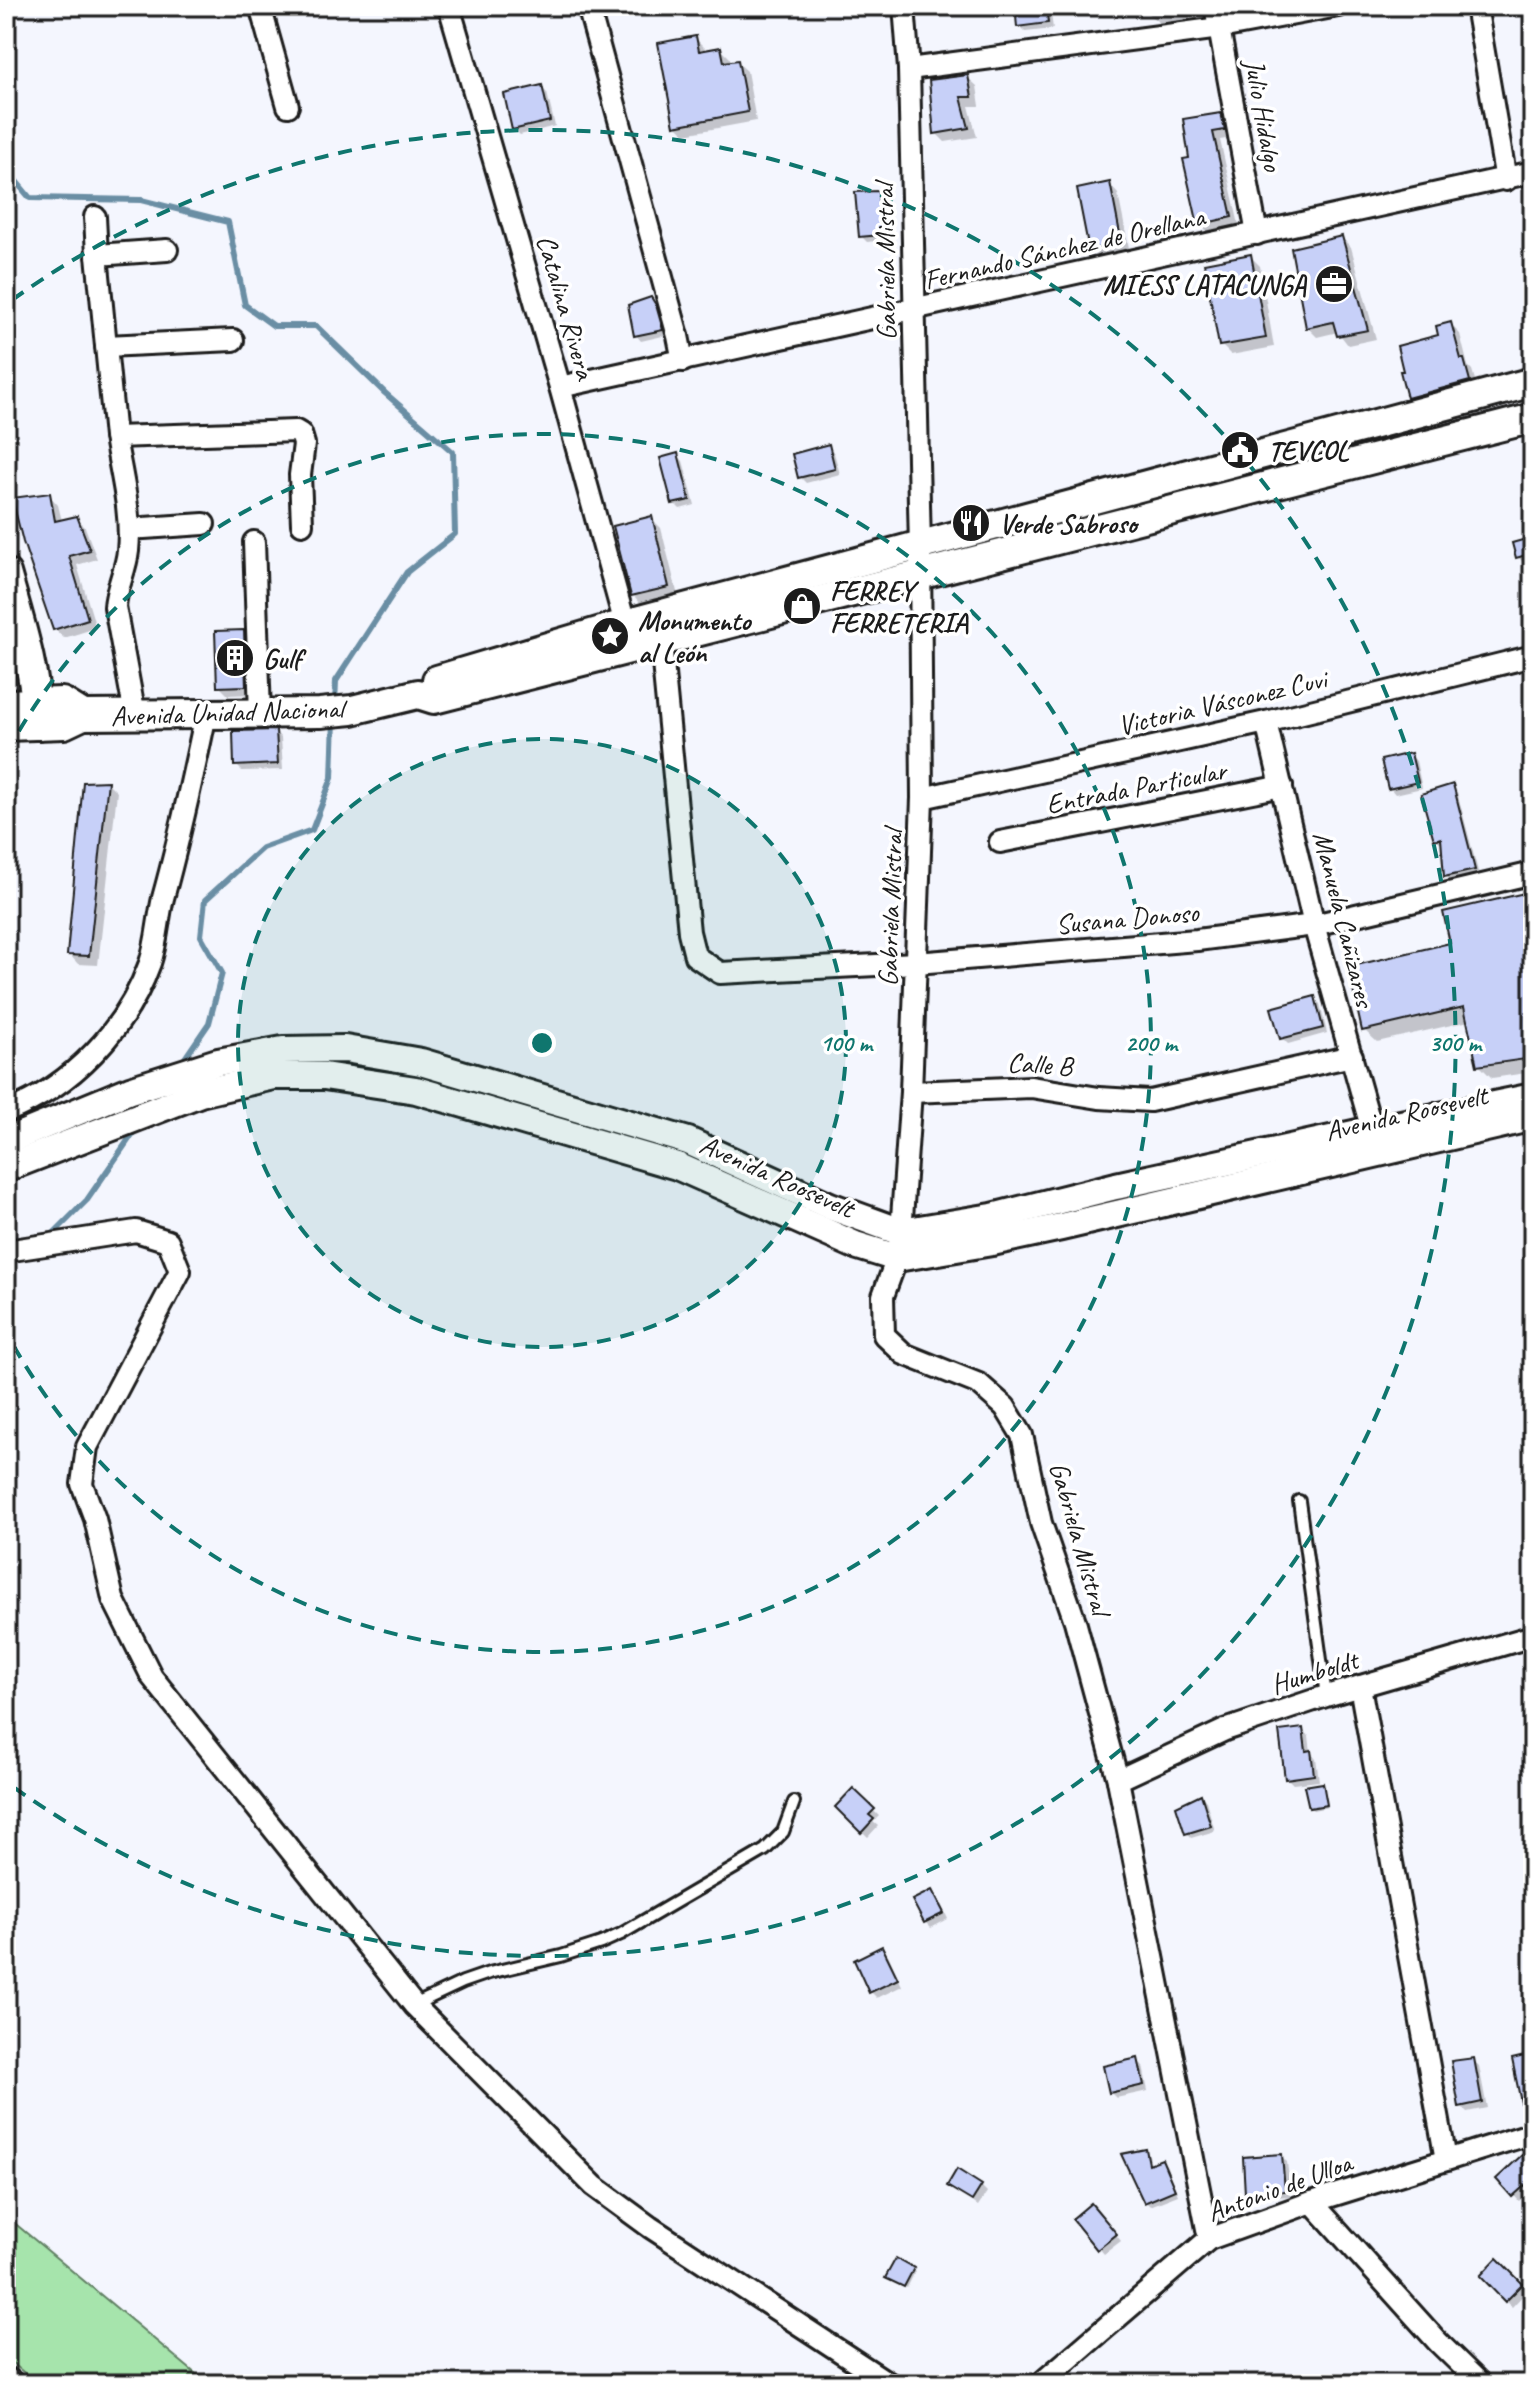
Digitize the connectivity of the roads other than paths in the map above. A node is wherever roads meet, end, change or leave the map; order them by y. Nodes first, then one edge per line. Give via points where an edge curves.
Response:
1 (260, 6) edge
2 (449, 6) edge
3 (588, 6) edge
4 (904, 6) edge
5 (1215, 6) edge
6 (1338, 6) edge
7 (1476, 6) edge
8 (1220, 28) junction
9 (909, 69) junction
10 (288, 106) dead end
11 (1533, 172) edge
12 (1506, 180) junction
13 (95, 217) dead end
14 (1257, 234) junction
15 (167, 250) dead end
16 (97, 255) junction
17 (915, 310) junction
18 (233, 340) dead end
19 (106, 346) junction
20 (683, 361) junction
21 (1533, 382) edge
22 (560, 387) junction
23 (1533, 418) edge
24 (115, 437) junction
25 (204, 524) dead end
26 (302, 524) dead end
27 (129, 529) junction
28 (254, 542) dead end
29 (920, 547) junction
30 (6, 573) edge
31 (919, 576) junction
32 (625, 624) junction
33 (661, 642) junction
34 (1533, 656) edge
35 (418, 694) junction
36 (6, 704) edge
37 (273, 713) junction
38 (38, 714) junction
39 (206, 714) junction
40 (135, 715) junction
41 (1266, 722) junction
42 (6, 726) edge
43 (1282, 786) junction
44 (922, 798) junction
45 (1000, 842) dead end
46 (1533, 873) edge
47 (1314, 925) junction
48 (916, 963) junction
49 (1352, 1056) junction
50 (911, 1092) junction
51 (1533, 1097) edge
52 (6, 1112) edge
53 (1533, 1117) edge
54 (1372, 1130) junction
55 (6, 1141) edge
56 (6, 1168) edge
57 (901, 1232) junction
58 (6, 1251) edge
59 (897, 1258) junction
60 (1299, 1501) dead end
61 (1533, 1636) edge
62 (1360, 1686) junction
63 (1326, 1696) junction
64 (1118, 1780) junction
65 (794, 1802) dead end
66 (414, 2005) junction
67 (1533, 2133) edge
68 (1446, 2160) junction
69 (1312, 2202) junction
70 (1209, 2239) junction
71 (890, 2384) edge
72 (1040, 2384) edge
73 (1481, 2384) edge

1 - 10 street
2 - 22 street, Catalina Rivera
3 - 20 street
4 - 9 street, Gabriela Mistral
5 - 8 street, Julio Hidalgo
6 - 8 street
7 - 12 street
8 - 9 street
8 - 14 street, Julio Hidalgo
9 - 17 street, Gabriela Mistral
11 - 12 street, Fernando Sánchez de Orellana
12 - 14 street, Fernando Sánchez de Orellana
13 - 16 street
14 - 17 street, Fernando Sánchez de Orellana
15 - 16 street
16 - 19 street
17 - 20 street, Fernando Sánchez de Orellana
17 - 29 street, Gabriela Mistral
18 - 19 street
19 - 24 street
20 - 22 street, Fernando Sánchez de Orellana
21 - 29 main road, Avenida Unidad Nacional
22 - 32 street, Catalina Rivera
23 - 31 main road, Avenida Unidad Nacional
24 - 26 street via 296,431 304,444
24 - 27 street
25 - 27 street
27 - 40 street via 115,607
28 - 37 street
29 - 31 street, Gabriela Mistral
29 - 32 main road, Avenida Unidad Nacional
30 - 38 main road via 31,665
31 - 33 main road, Avenida Unidad Nacional
31 - 44 street, Gabriela Mistral
32 - 35 main road, Avenida Unidad Nacional via 428,682
33 - 35 main road, Avenida Unidad Nacional via 434,699
33 - 48 street, Susana Donoso via 695,956 720,973
34 - 41 street, Victoria Vásconez Cuvi
35 - 37 main road, Avenida Unidad Nacional via 352,710
36 - 38 main road, Avenida Unidad Nacional
37 - 39 main road, Avenida Unidad Nacional
38 - 40 main road, Avenida Unidad Nacional via 62,702 83,715
38 - 42 main road, Avenida Unidad Nacional
39 - 40 main road, Avenida Unidad Nacional
39 - 52 street via 150,961 137,991 114,1030 85,1062
41 - 43 street, Manuela Cañizares
41 - 44 street, Victoria Vásconez Cuvi
43 - 45 street, Entrada Particular
43 - 47 street, Manuela Cañizares
44 - 48 street, Gabriela Mistral
46 - 47 street, Susana Donoso
47 - 48 street, Susana Donoso
47 - 49 street, Manuela Cañizares
48 - 50 street, Gabriela Mistral
49 - 50 street, Calle B via 1150,1101 1031,1087
49 - 54 street, Manuela Cañizares
50 - 57 street, Gabriela Mistral
51 - 54 street, Avenida Roosevelt
53 - 59 street, Avenida Roosevelt via 1020,1236
54 - 57 street, Avenida Roosevelt via 992,1217
55 - 57 street, Avenida Roosevelt via 130,1090 218,1062 283,1050 345,1049 421,1062 688,1141
56 - 59 street, Avenida Roosevelt via 200,1093 273,1076 324,1076 416,1090 677,1166 855,1245
57 - 59 street, Gabriela Mistral
58 - 66 street via 136,1231 168,1241 180,1271 87,1447 82,1484 113,1599 152,1677
59 - 64 street, Gabriela Mistral via 883,1296 884,1335 904,1354 979,1384 1005,1407 1022,1435 1041,1523 1075,1621
60 - 63 lane
61 - 62 street, Humboldt
62 - 63 street, Humboldt
62 - 68 street
63 - 64 street, Humboldt via 1225,1730
64 - 70 street, Gabriela Mistral
65 - 66 lane via 783,1832 765,1850 621,1934 581,1950 489,1973
66 - 71 street via 594,2186
67 - 68 street, Antonio de Ulloa
68 - 69 street, Antonio de Ulloa
69 - 70 street, Antonio de Ulloa
69 - 73 street
70 - 72 street, Antonio de Ulloa

